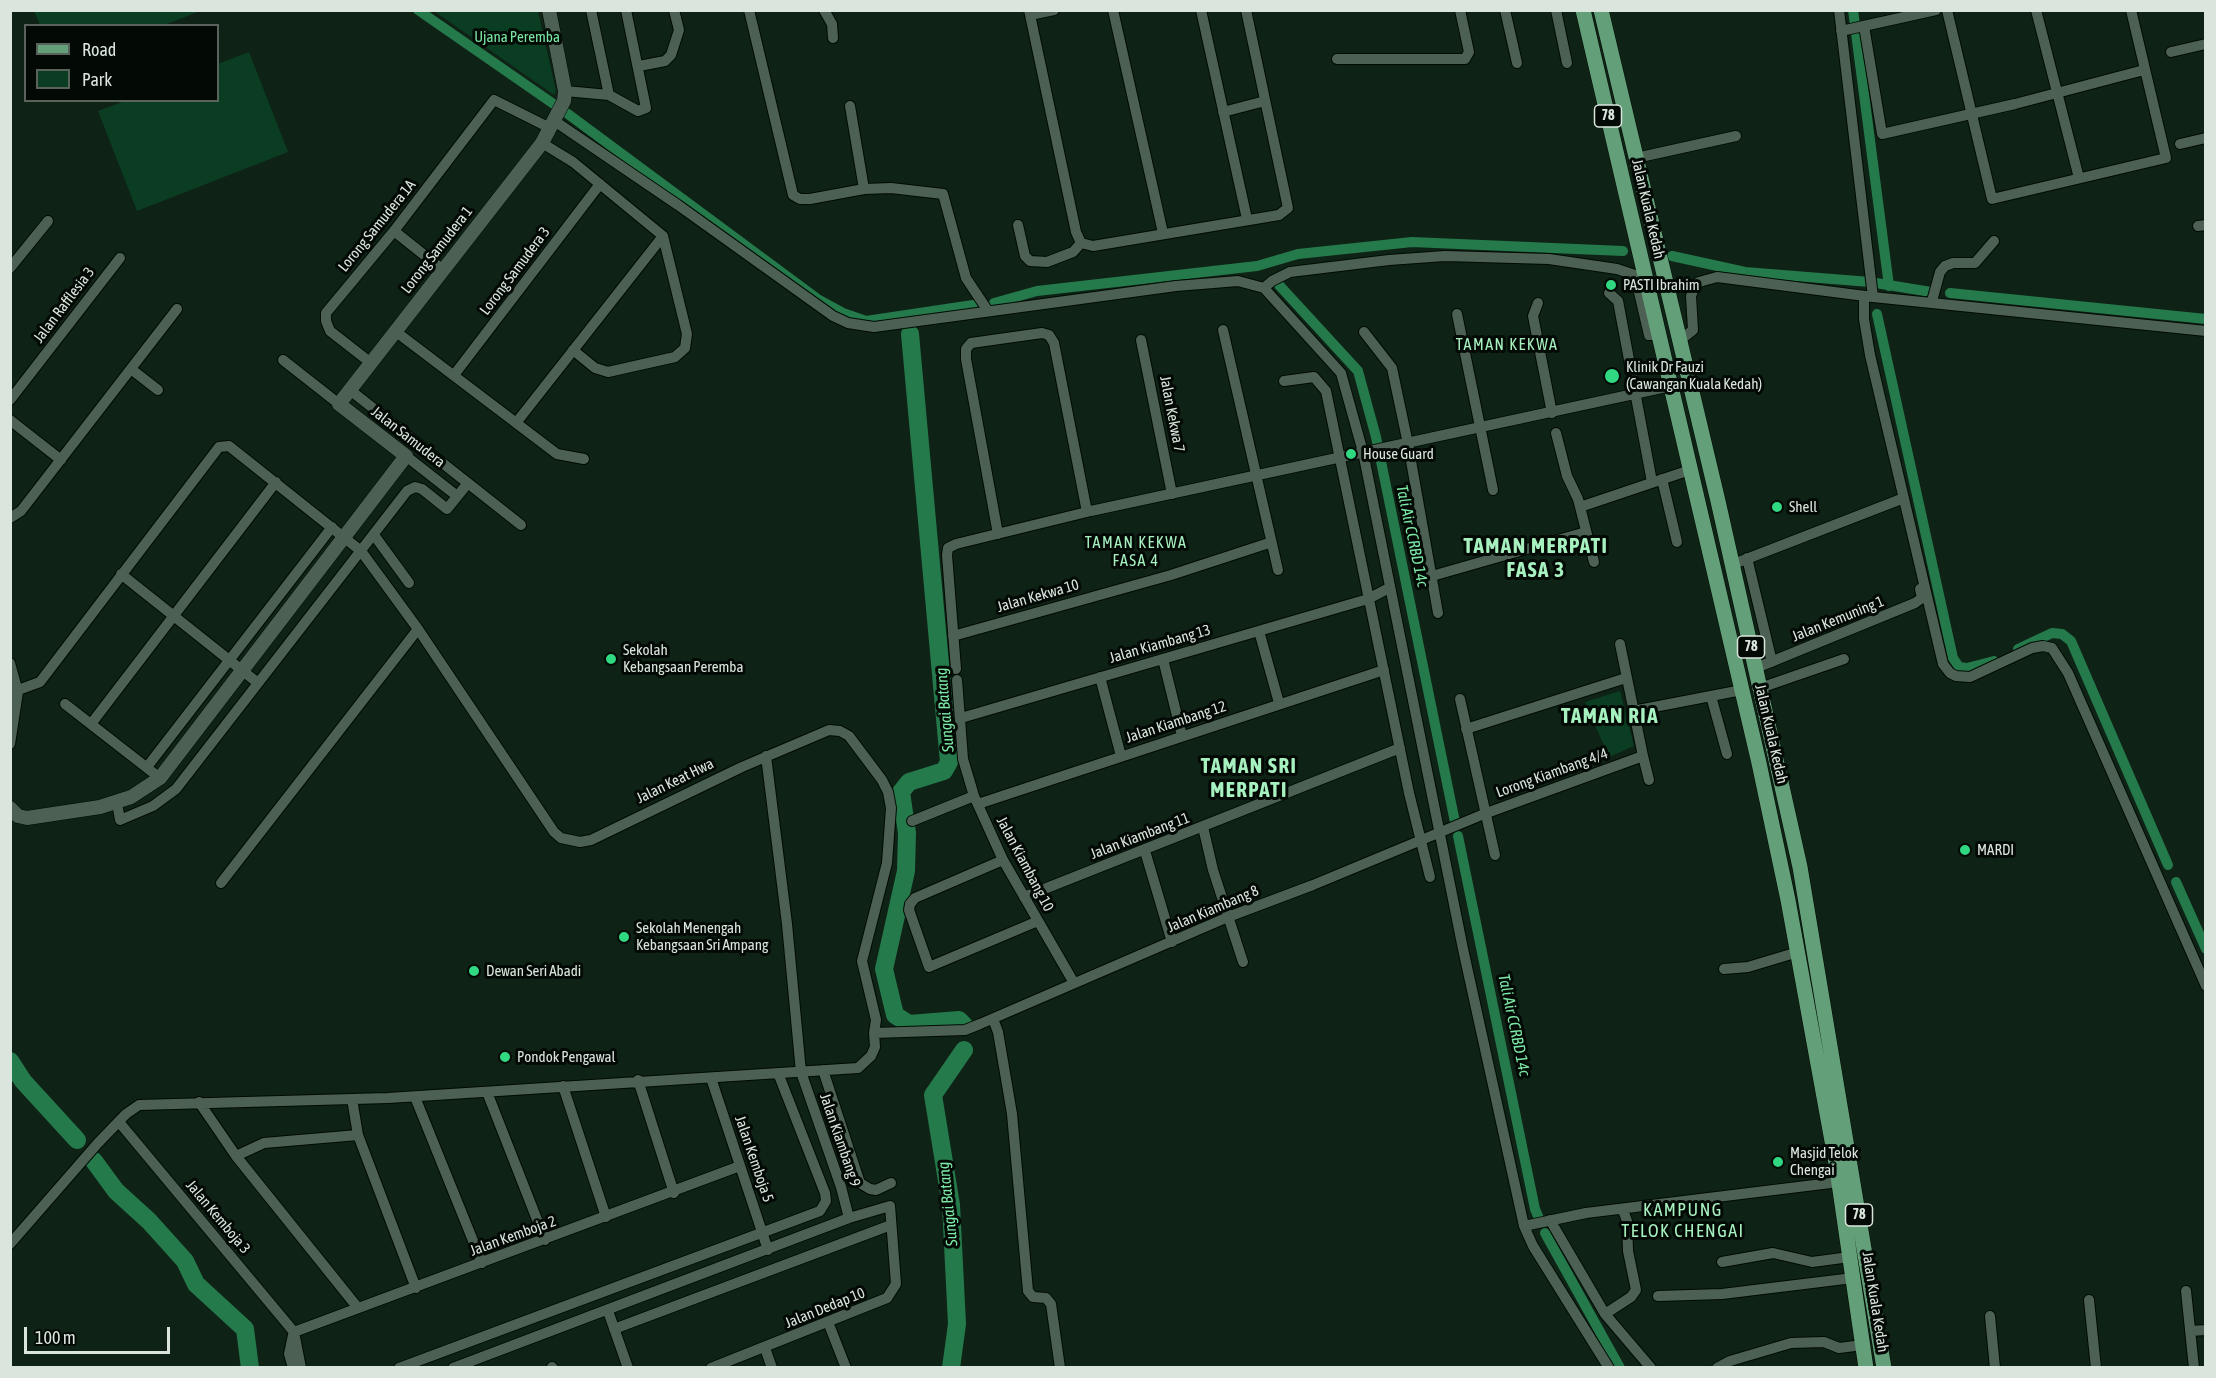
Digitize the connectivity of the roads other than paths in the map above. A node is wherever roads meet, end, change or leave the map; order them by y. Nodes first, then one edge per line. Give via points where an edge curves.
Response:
1 (549, 10) edge
2 (591, 10) edge
3 (626, 10) edge
4 (674, 10) edge
5 (748, 10) edge
6 (824, 10) edge
7 (1054, 10) edge
8 (1113, 10) edge
9 (1201, 10) edge
10 (1246, 10) edge
11 (1460, 10) edge
12 (1505, 10) edge
13 (1583, 10) edge
14 (1602, 10) edge
15 (1839, 10) edge
16 (1936, 10) edge
17 (1947, 10) edge
18 (2036, 10) edge
19 (2131, 10) edge
20 (1558, 11) edge
21 (1030, 13) edge
22 (1854, 28) junction
23 (833, 38) dead end
24 (2205, 44) edge
25 (2171, 52) dead end
26 (1337, 59) dead end
27 (1517, 63) dead end
28 (1568, 63) dead end
29 (639, 66) junction
30 (2144, 70) junction
31 (2057, 93) junction
32 (609, 95) junction
33 (564, 96) junction
34 (1265, 101) junction
35 (850, 106) dead end
36 (1223, 112) junction
37 (1972, 114) junction
38 (553, 121) junction
39 (1736, 136) dead end
40 (2205, 138) edge
41 (542, 142) junction
42 (2180, 144) dead end
43 (1636, 158) junction
44 (2079, 178) junction
45 (600, 184) junction
46 (864, 189) junction
47 (1247, 219) junction
48 (48, 220) dead end
49 (1018, 225) dead end
50 (394, 231) junction
51 (1162, 233) junction
52 (663, 236) junction
53 (1994, 241) dead end
54 (1082, 243) junction
55 (120, 258) dead end
56 (10, 268) edge
57 (442, 270) junction
58 (1264, 288) junction
59 (1867, 292) junction
60 (1609, 293) dead end
61 (1932, 301) junction
62 (1538, 303) dead end
63 (177, 309) dead end
64 (988, 311) junction
65 (1456, 314) dead end
66 (1223, 330) dead end
67 (395, 331) junction
68 (2205, 331) edge
69 (1365, 332) dead end
70 (1658, 336) junction
71 (1142, 340) dead end
72 (1679, 341) junction
73 (573, 350) junction
74 (283, 360) dead end
75 (370, 363) junction
76 (131, 369) junction
77 (454, 375) junction
78 (1284, 381) dead end
79 (1671, 386) junction
80 (158, 390) dead end
81 (350, 390) junction
82 (1635, 393) junction
83 (10, 400) edge
84 (339, 404) junction
85 (1552, 412) junction
86 (10, 420) edge
87 (516, 423) junction
88 (1480, 429) junction
89 (1556, 433) dead end
90 (1408, 444) junction
91 (1367, 451) junction
92 (406, 456) junction
93 (1339, 457) junction
94 (584, 459) dead end
95 (61, 460) junction
96 (1690, 470) junction
97 (1255, 477) junction
98 (1657, 480) junction
99 (276, 482) junction
100 (468, 483) junction
101 (1493, 490) dead end
102 (1172, 494) junction
103 (458, 496) junction
104 (1904, 498) junction
105 (1580, 507) junction
106 (1087, 512) junction
107 (10, 518) edge
108 (521, 525) dead end
109 (332, 527) junction
110 (1586, 532) junction
111 (374, 534) junction
112 (998, 534) junction
113 (345, 537) junction
114 (1677, 542) dead end
115 (1726, 542) junction
116 (1269, 543) junction
117 (361, 551) junction
118 (1747, 558) junction
119 (1594, 562) dead end
120 (1731, 564) junction
121 (1278, 570) dead end
122 (121, 574) junction
123 (1432, 576) junction
124 (409, 583) dead end
125 (1389, 588) junction
126 (1920, 589) dead end
127 (1368, 599) junction
128 (1438, 614) dead end
129 (173, 616) junction
130 (418, 629) junction
131 (1259, 631) junction
132 (953, 636) junction
133 (1620, 644) dead end
134 (1163, 659) junction
135 (1844, 659) dead end
136 (231, 661) junction
137 (1772, 662) junction
138 (10, 663) edge
139 (1756, 668) junction
140 (1384, 670) junction
141 (243, 671) junction
142 (1100, 677) junction
143 (1626, 678) junction
144 (258, 683) junction
145 (1760, 688) junction
146 (1742, 690) junction
147 (14, 693) edge
148 (1711, 696) junction
149 (1460, 699) dead end
150 (1280, 703) junction
151 (65, 704) dead end
152 (1633, 711) junction
153 (13, 713) edge
154 (961, 718) junction
155 (91, 724) junction
156 (1466, 729) junction
157 (1182, 735) junction
158 (10, 744) edge
159 (1400, 748) junction
160 (1727, 754) dead end
161 (766, 756) junction
162 (1121, 756) junction
163 (1643, 756) junction
164 (147, 767) junction
165 (160, 778) junction
166 (1649, 780) dead end
167 (976, 800) junction
168 (117, 802) junction
169 (10, 808) edge
170 (1484, 814) junction
171 (912, 821) dead end
172 (1460, 824) joint
173 (1203, 827) junction
174 (1440, 832) junction
175 (1420, 841) junction
176 (1145, 851) junction
177 (1495, 855) dead end
178 (1003, 860) junction
179 (1431, 877) dead end
180 (221, 883) dead end
181 (1024, 897) junction
182 (1228, 917) junction
183 (1038, 921) junction
184 (1172, 942) junction
185 (1798, 952) junction
186 (1243, 962) dead end
187 (1724, 969) dead end
188 (1074, 983) junction
189 (2205, 986) edge
190 (993, 1020) junction
191 (874, 1033) junction
192 (823, 1070) junction
193 (801, 1072) junction
194 (778, 1073) junction
195 (711, 1078) junction
196 (638, 1080) junction
197 (1838, 1085) junction
198 (563, 1086) junction
199 (487, 1092) junction
200 (415, 1096) junction
201 (352, 1100) junction
202 (200, 1102) junction
203 (119, 1122) junction
204 (358, 1135) junction
205 (843, 1137) junction
206 (826, 1142) junction
207 (236, 1156) junction
208 (1836, 1163) junction
209 (740, 1166) junction
210 (1839, 1182) junction
211 (860, 1183) junction
212 (891, 1183) dead end
213 (842, 1187) junction
214 (674, 1192) junction
215 (1623, 1210) junction
216 (606, 1217) junction
217 (849, 1218) junction
218 (1550, 1220) junction
219 (891, 1225) junction
220 (1524, 1226) junction
221 (763, 1232) junction
222 (545, 1240) junction
223 (10, 1244) edge
224 (768, 1250) junction
225 (1850, 1257) junction
226 (1722, 1262) dead end
227 (482, 1263) junction
228 (1853, 1278) junction
229 (416, 1288) junction
230 (2186, 1291) dead end
231 (1658, 1296) dead end
232 (2089, 1300) dead end
233 (358, 1308) junction
234 (608, 1311) junction
235 (1605, 1314) junction
236 (1990, 1316) dead end
237 (1876, 1318) junction
238 (1859, 1321) junction
239 (828, 1322) junction
240 (614, 1329) junction
241 (2205, 1330) edge
242 (2190, 1331) junction
243 (294, 1332) junction
244 (1863, 1345) junction
245 (765, 1348) junction
246 (472, 1364) edge
247 (293, 1368) edge
248 (301, 1368) edge
249 (399, 1368) edge
250 (453, 1368) edge
251 (628, 1368) edge
252 (711, 1368) edge
253 (772, 1368) edge
254 (846, 1368) edge
255 (1060, 1368) edge
256 (1609, 1368) edge
257 (1651, 1368) edge
258 (1717, 1368) edge
259 (1866, 1368) edge
260 (1884, 1368) edge
261 (1995, 1368) edge
262 (2096, 1368) edge
263 (2194, 1368) edge

1 - 33 street
2 - 32 street
3 - 29 street
4 - 29 street via 679,30 671,55 664,61
5 - 46 street via 793,195 810,199
6 - 23 street via 832,24
7 - 21 street
8 - 51 street
9 - 36 street
10 - 34 street
11 - 26 street via 1469,52 1465,59
12 - 27 street
13 - 70 main road, Jalan Kuala Kedah / 78
14 - 43 main road, Jalan Kuala Kedah / 78
15 - 22 street
16 - 22 street
17 - 37 street
18 - 31 street
19 - 30 street
20 - 28 street
21 - 54 street via 1076,232
22 - 37 street via 1882,134
22 - 59 street
24 - 25 street
29 - 32 street via 645,110 638,111
30 - 31 street
30 - 44 street via 2166,158
31 - 37 street
31 - 44 street
32 - 33 street
33 - 38 street, Lorong Samudera 1
34 - 36 street
34 - 47 street via 1288,208 1279,215
35 - 46 street
36 - 47 street
37 - 44 street via 1992,199
38 - 41 street, Lorong Samudera 1
38 - 50 street, Lorong Samudera 1A via 494,100
38 - 64 street via 848,323 874,327
39 - 43 street
40 - 42 street
41 - 45 street
41 - 57 street, Lorong Samudera 1
43 - 72 main road, Jalan Kuala Kedah / 78
45 - 52 street
45 - 77 street, Lorong Samudera 3
46 - 64 street via 943,194 966,278
47 - 51 street
48 - 56 street
49 - 54 street via 1025,256 1030,261 1047,262 1073,252
50 - 57 street
50 - 75 street, Lorong Samudera 1A via 326,313 330,331
51 - 54 street via 1093,246
52 - 73 street
52 - 73 street via 687,334 682,352 675,357 608,372 595,368
53 - 61 street via 1975,263 1945,266
55 - 83 street, Jalan Rafflesia 3
57 - 67 street, Lorong Samudera 1
58 - 64 street via 1238,281 1213,281
58 - 70 street via 1290,272 1389,260 1445,256 1550,259 1635,275 1649,335
58 - 91 street via 1341,373
59 - 61 street
59 - 72 street via 1710,278 1694,288 1693,330
59 - 104 street via 1864,319
60 - 82 street via 1618,301
61 - 68 street
62 - 85 street via 1533,316
63 - 76 street
65 - 88 street
66 - 97 street
67 - 75 street, Lorong Samudera 1
67 - 77 street
69 - 90 street via 1392,368
70 - 79 main road, Jalan Kuala Kedah / 78
71 - 102 street, Jalan Kekwa 7
72 - 115 main road, Jalan Kuala Kedah / 78
73 - 87 street
74 - 84 street
75 - 81 street, Lorong Samudera 1
76 - 80 street
76 - 95 street
77 - 87 street
78 - 93 street via 1308,377 1320,382 1326,391
79 - 82 street
79 - 96 main road, Jalan Kuala Kedah / 78
81 - 84 street, Lorong Samudera 1
81 - 100 street
82 - 85 street
82 - 98 street
84 - 92 street, Jalan Samudera
85 - 88 street
86 - 95 street
87 - 94 street via 557,454
88 - 90 street
88 - 101 street
89 - 105 street
90 - 91 street
90 - 123 street
91 - 93 street
91 - 125 street
92 - 103 street, Jalan Samudera
92 - 113 street
93 - 97 street
93 - 127 street
95 - 107 street via 21,511
96 - 98 street
96 - 146 main road, Jalan Kuala Kedah / 78
97 - 102 street
97 - 116 street
98 - 105 street
98 - 114 street
99 - 109 street, Jalan Keat Hwa
99 - 122 street, Jalan Keat Hwa via 230,446 219,447
99 - 129 street
100 - 103 street
100 - 108 street
102 - 106 street
103 - 111 street via 447,510 415,487 407,491
104 - 118 street
104 - 189 street via 1943,664 1950,673 1970,677 2032,648 2052,648 2068,673
105 - 110 street
106 - 112 street
106 - 112 street via 1054,343 1049,335 971,343 966,359
109 - 113 street, Jalan Keat Hwa
109 - 136 street
110 - 119 street
110 - 123 street
111 - 117 street
111 - 124 street
112 - 132 street, Jalan Kiambang 10 via 948,548
113 - 117 street, Jalan Keat Hwa
113 - 141 street
115 - 120 main road, Jalan Kuala Kedah / 78
115 - 146 main road via 1726,568 1751,683 1750,688
116 - 121 street
116 - 132 street, Jalan Kekwa 10
117 - 130 street, Jalan Keat Hwa
117 - 144 street
118 - 120 street
118 - 137 street
120 - 139 main road, Jalan Kuala Kedah / 78
122 - 129 street
122 - 147 street, Jalan Keat Hwa via 40,682
123 - 128 street
125 - 127 street, Jalan Kiambang 13
125 - 174 street
126 - 137 street, Jalan Kemuning 1 via 1922,598 1915,603
127 - 131 street, Jalan Kiambang 13
127 - 140 street
129 - 136 street
129 - 155 street
130 - 161 street, Jalan Keat Hwa via 554,832 570,841 591,840
130 - 180 street
131 - 134 street, Jalan Kiambang 13
131 - 150 street
132 - 154 street, Jalan Kiambang 10
133 - 143 street
134 - 142 street, Jalan Kiambang 13
134 - 157 street
135 - 145 street
136 - 141 street
136 - 164 street
137 - 139 street, Jalan Kemuning 1
138 - 147 street
139 - 145 main road, Jalan Kuala Kedah / 78
140 - 150 street, Jalan Kiambang 12
140 - 159 street
141 - 144 street
141 - 165 street
142 - 154 street, Jalan Kiambang 13
142 - 162 street
143 - 152 street
143 - 156 street
144 - 168 street via 165,799 120,820
145 - 197 main road, Jalan Kuala Kedah / 78 via 1800,867
146 - 148 street
146 - 185 main road, Jalan Kuala Kedah / 78
147 - 153 street
148 - 152 street
148 - 160 street
149 - 156 street
150 - 157 street, Jalan Kiambang 12
151 - 155 street
152 - 163 street
153 - 158 street
154 - 167 street, Jalan Kiambang 10 via 963,759
155 - 164 street
156 - 170 street
157 - 162 street, Jalan Kiambang 12
159 - 173 street, Jalan Kiambang 11
159 - 175 street
161 - 191 street, Jalan Keat Hwa via 829,730 840,731 849,736 888,792 891,807 887,863 862,961 876,1020
161 - 193 street, Jalan Kiambang 9
162 - 167 street, Jalan Kiambang 12
163 - 166 street
163 - 170 street, Lorong Kiambang 4/4
164 - 165 street
165 - 168 street via 147,789
167 - 171 street, Jalan Kiambang 12
167 - 178 street, Jalan Kiambang 10
168 - 169 street via 27,818
170 - 172 street, Lorong Kiambang 4/4
170 - 177 street
172 - 174 street, Jalan Kiambang 8
173 - 176 street, Jalan Kiambang 11
173 - 182 street
174 - 175 street, Jalan Kiambang 8
174 - 220 street
175 - 179 street
175 - 182 street, Jalan Kiambang 8
176 - 181 street, Jalan Kiambang 11
176 - 184 street
178 - 181 street, Jalan Kiambang 10
178 - 183 street via 915,898 909,910 928,967
181 - 183 street, Jalan Kiambang 10
182 - 184 street, Jalan Kiambang 8
182 - 186 street
183 - 188 street, Jalan Kiambang 10
184 - 188 street, Jalan Kiambang 8
185 - 187 street via 1748,967
185 - 208 main road, Jalan Kuala Kedah / 78
188 - 190 street, Jalan Kiambang 8
190 - 191 street, Jalan Kiambang 8 via 965,1029
190 - 255 street via 1012,1114 1028,1291 1051,1304
191 - 192 street via 875,1047 866,1063 858,1068
192 - 193 street
192 - 205 street
193 - 194 street
193 - 206 street, Jalan Kiambang 9
194 - 195 street
194 - 221 street via 826,1201 820,1211
195 - 196 street
195 - 209 street, Jalan Kemboja 5
196 - 198 street
196 - 214 street
197 - 208 main road via 1847,1156 1844,1162
197 - 237 main road, Jalan Kuala Kedah / 78
198 - 199 street
198 - 216 street
199 - 200 street
199 - 222 street
200 - 201 street
200 - 227 street
201 - 202 street
201 - 204 street
202 - 203 street via 139,1105
202 - 207 street
203 - 223 street
203 - 243 street, Jalan Kemboja 3
204 - 207 street via 264,1143
204 - 229 street
205 - 206 street
205 - 211 street
206 - 213 street, Jalan Kiambang 9
207 - 233 street
208 - 210 main road, Jalan Kuala Kedah / 78
209 - 214 street, Jalan Kemboja 2
209 - 221 street, Jalan Kemboja 5
210 - 215 street
210 - 225 main road, Jalan Kuala Kedah / 78
211 - 212 street via 876,1190
211 - 213 street
213 - 217 street, Jalan Kiambang 9
214 - 216 street, Jalan Kemboja 2
215 - 218 street
215 - 235 street via 1628,1221 1628,1251 1636,1290
216 - 222 street, Jalan Kemboja 2
217 - 219 street via 890,1206
217 - 224 street
218 - 220 street
218 - 235 street
219 - 239 street, Jalan Dedap 10 via 895,1289 877,1303
219 - 240 street
220 - 256 street
221 - 224 street, Jalan Kemboja 5
221 - 249 street
222 - 227 street, Jalan Kemboja 2
224 - 234 street
225 - 226 street via 1812,1262 1773,1253
225 - 228 main road, Jalan Kuala Kedah / 78
227 - 229 street, Jalan Kemboja 2
228 - 231 street
228 - 238 main road, Jalan Kuala Kedah / 78
229 - 233 street, Jalan Kemboja 2
230 - 242 street
232 - 262 street
233 - 243 street, Jalan Kemboja 2
234 - 240 street
234 - 246 street
235 - 257 street
236 - 261 street
237 - 238 main road
237 - 260 main road, Jalan Kuala Kedah / 78
238 - 244 main road, Jalan Kuala Kedah / 78
239 - 245 street, Jalan Dedap 10
239 - 254 street
240 - 251 street
241 - 242 street
242 - 263 street
243 - 247 street via 289,1354
243 - 248 street
244 - 258 street via 1839,1348 1824,1342 1791,1343
244 - 259 main road, Jalan Kuala Kedah / 78
245 - 252 street, Jalan Dedap 10
245 - 253 street
246 - 250 street

